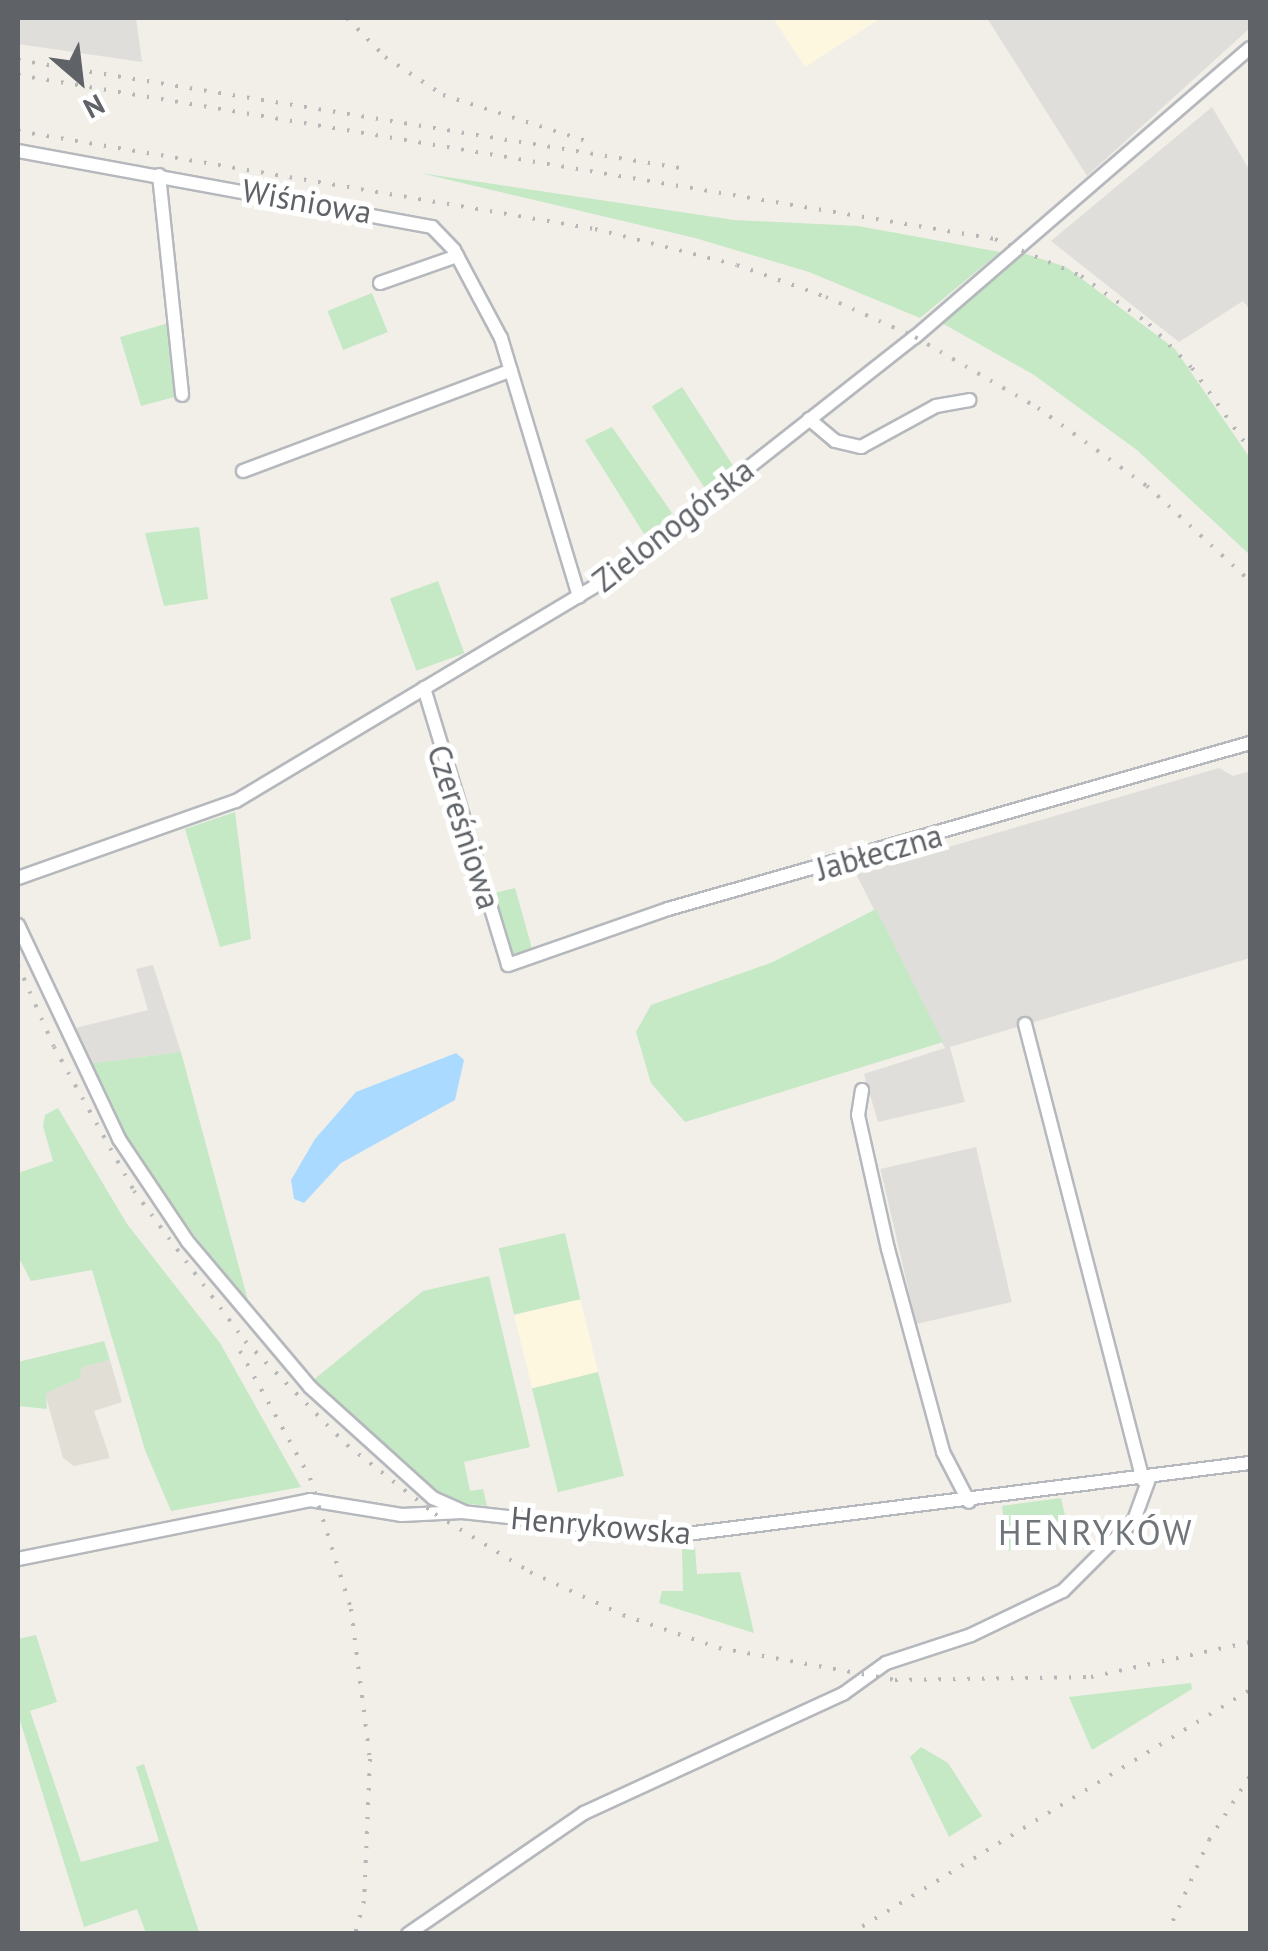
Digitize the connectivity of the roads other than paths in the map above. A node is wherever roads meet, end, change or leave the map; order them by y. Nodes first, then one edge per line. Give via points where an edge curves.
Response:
1 (1250, 48) edge
2 (18, 151) edge
3 (159, 175) junction
4 (457, 256) junction
5 (380, 284) dead end
6 (512, 370) junction
7 (182, 395) dead end
8 (969, 400) dead end
9 (808, 418) junction
10 (243, 471) dead end
11 (578, 597) junction
12 (424, 688) junction
13 (1250, 744) edge
14 (18, 878) edge
15 (18, 926) edge
16 (508, 964) joint
17 (1025, 1024) dead end
18 (862, 1090) dead end
19 (1250, 1463) edge
20 (1146, 1480) junction
21 (969, 1502) junction
22 (462, 1512) junction
23 (18, 1557) edge
24 (408, 1934) edge

1 - 9 street, Zielonogórska via 915,338
2 - 3 street, Wiśniowa
3 - 4 street, Wiśniowa via 416,220 444,236
3 - 7 street
4 - 5 street
4 - 6 street, Wiśniowa
6 - 10 street
6 - 11 street, Wiśniowa
8 - 9 street via 936,406 860,447 834,442
9 - 11 street, Zielonogórska
11 - 12 street, Zielonogórska
12 - 14 street, Zielonogórska via 236,801
12 - 16 street, Czereśniowa
13 - 16 street, Jabłeczna via 668,909
15 - 22 street via 119,1140 188,1242 310,1387 433,1498
17 - 20 street
18 - 21 street via 858,1115 888,1250 943,1452
19 - 20 street, Henrykowska
20 - 21 street, Henrykowska
20 - 24 street via 1134,1520 1062,1591 970,1635 886,1663 843,1694 584,1813
21 - 22 street, Henrykowska via 678,1536
22 - 23 street, Henrykowska via 419,1516 293,1502

